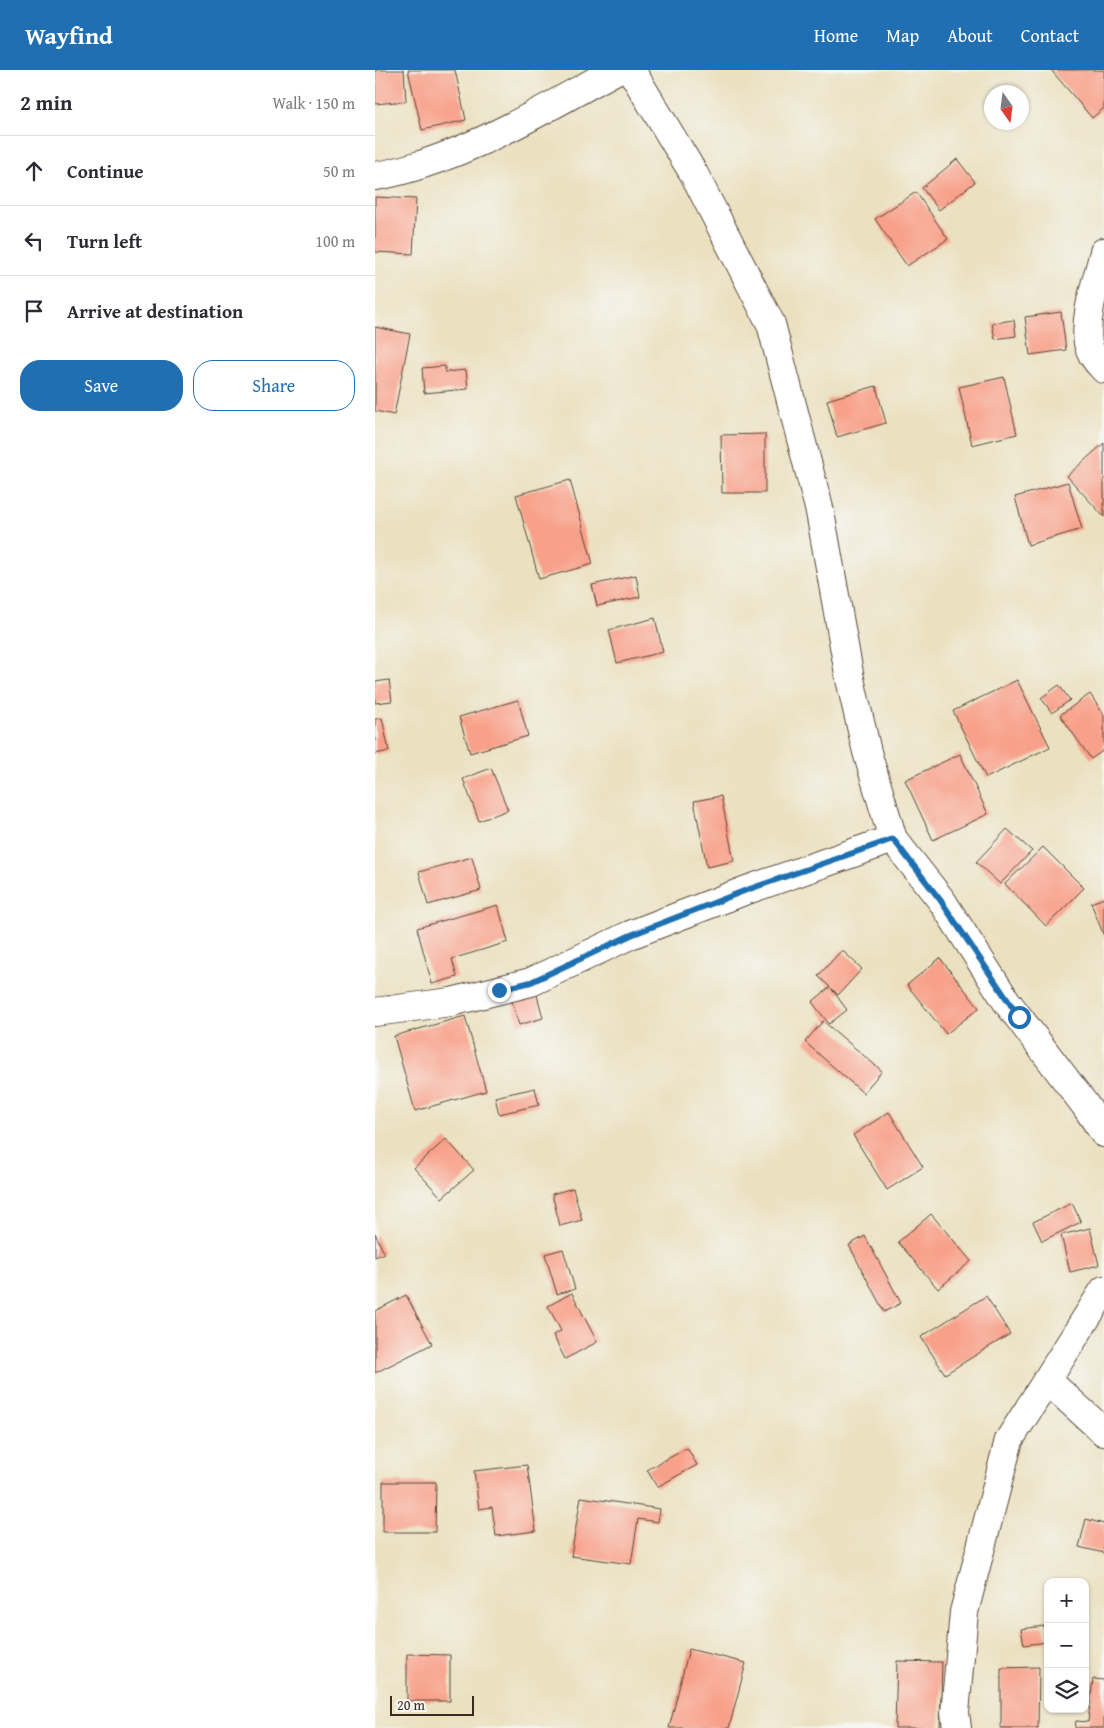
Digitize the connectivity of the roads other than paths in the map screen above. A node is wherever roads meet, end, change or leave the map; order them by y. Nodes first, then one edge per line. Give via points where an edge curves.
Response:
1 (616, 70) edge
2 (631, 70) edge
3 (375, 176) edge
4 (1104, 252) edge
5 (1104, 369) edge
6 (893, 839) junction
7 (375, 1012) edge
8 (1104, 1133) edge
9 (1104, 1290) edge
10 (1047, 1380) junction
11 (1104, 1432) edge
12 (957, 1728) edge

1 - 3 street via 502,132 450,155 388,175
2 - 6 street via 694,174 771,324 820,512 856,706
4 - 5 street via 1087,321 1088,345 1095,361
6 - 7 street via 631,935 531,982 451,1002
6 - 8 street via 941,901 1007,1002
9 - 10 street
10 - 11 street
10 - 12 street via 1006,1450 965,1612 955,1713

